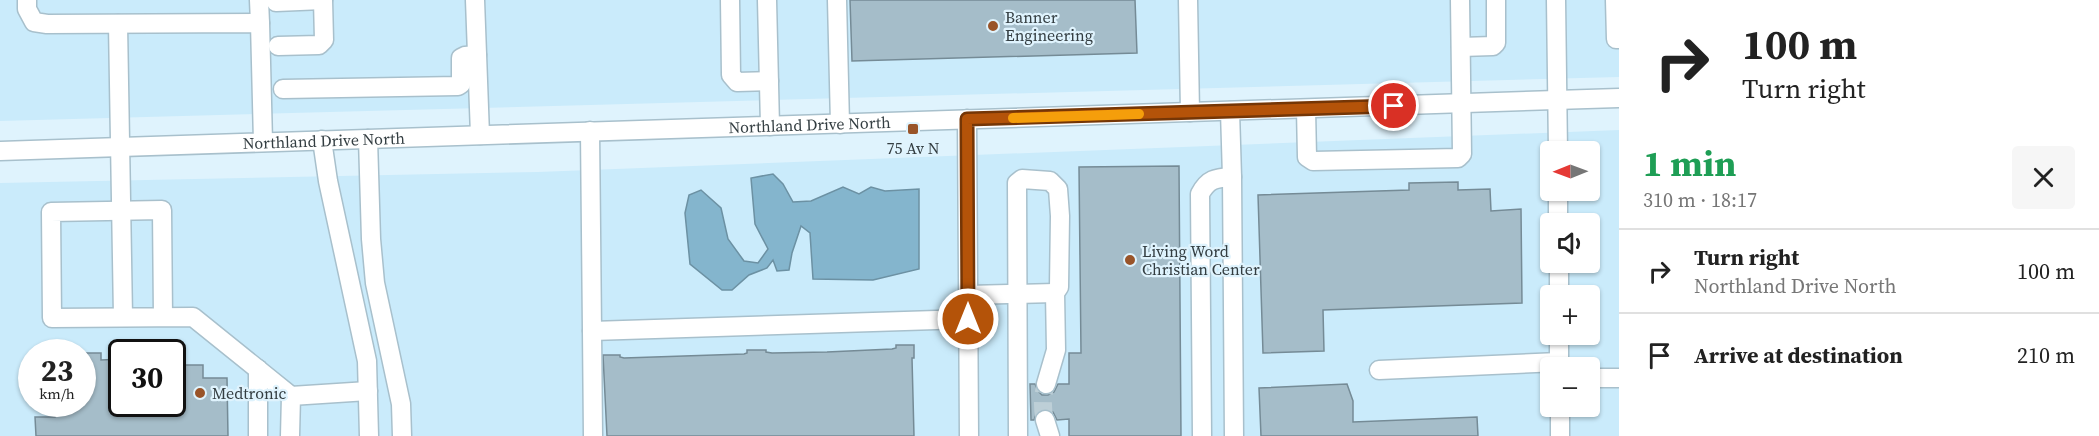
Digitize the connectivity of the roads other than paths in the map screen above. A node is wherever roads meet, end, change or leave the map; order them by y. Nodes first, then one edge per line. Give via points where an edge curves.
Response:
1 (27, 0) edge
2 (323, 0) edge
3 (476, 0) edge
4 (730, 0) edge
5 (767, 0) edge
6 (837, 0) edge
7 (1188, 0) edge
8 (1460, 0) edge
9 (1496, 0) edge
10 (1556, 0) edge
11 (1616, 0) edge
12 (267, 1) edge
13 (260, 23) junction
14 (118, 24) junction
15 (1619, 39) edge
16 (278, 46) dead end
17 (1461, 47) junction
18 (477, 61) junction
19 (769, 81) junction
20 (282, 89) dead end
21 (1619, 99) edge
22 (1557, 100) junction
23 (1461, 104) junction
24 (1305, 109) junction
25 (1230, 111) junction
26 (1190, 112) junction
27 (967, 119) junction
28 (840, 124) junction
29 (770, 126) junction
30 (590, 131) junction
31 (480, 135) junction
32 (368, 139) junction
33 (322, 140) junction
34 (1558, 141) edge
35 (263, 142) junction
36 (121, 147) junction
37 (0, 151) edge
38 (1232, 177) junction
39 (121, 210) junction
40 (1055, 293) junction
41 (968, 295) junction
42 (1016, 295) junction
43 (123, 317) junction
44 (163, 317) junction
45 (968, 319) junction
46 (592, 331) junction
47 (1540, 365) edge
48 (258, 369) junction
49 (1379, 370) dead end
50 (1600, 378) edge
51 (1619, 378) edge
52 (1046, 384) tunnel mouth
53 (368, 391) junction
54 (291, 396) junction
55 (1234, 405) junction
56 (1201, 406) junction
57 (1560, 417) edge
58 (408, 435) edge
59 (258, 436) edge
60 (290, 436) edge
61 (369, 436) edge
62 (594, 436) edge
63 (969, 436) edge
64 (1018, 436) edge
65 (1202, 436) edge
66 (1234, 436) edge
67 (1560, 436) edge

1 - 14 street via 34,22
2 - 12 street
2 - 16 street via 324,40 319,45
3 - 18 street
4 - 19 street via 731,75 737,82
5 - 19 street
6 - 28 street
7 - 26 street
8 - 17 street
9 - 17 street via 1496,43
10 - 22 street
11 - 15 street
12 - 13 street
13 - 14 street
13 - 35 street
14 - 36 street
17 - 23 street
18 - 20 street via 461,58 458,86
18 - 31 street
19 - 29 street
21 - 22 street, Northland Drive North
22 - 23 street, Northland Drive North
22 - 34 street
23 - 24 street, Northland Drive North
23 - 24 street via 1462,154 1458,158 1313,161 1307,157
24 - 25 street, Northland Drive North
25 - 26 street, Northland Drive North
25 - 38 street
26 - 27 street, Northland Drive North
27 - 28 street, Northland Drive North
27 - 41 street
28 - 29 street, Northland Drive North
29 - 30 street, Northland Drive North
30 - 31 street, Northland Drive North
30 - 46 street
31 - 32 street, Northland Drive North
32 - 33 street, Northland Drive North
32 - 58 street via 375,283
33 - 35 street, Northland Drive North
33 - 53 street via 367,360
35 - 36 street, Northland Drive North
36 - 37 street, Northland Drive North
36 - 39 street
38 - 55 street
38 - 56 street via 1214,178 1200,194
39 - 43 street
39 - 43 street via 51,212 52,318
39 - 44 street via 162,210
40 - 42 street
40 - 42 street via 1059,287 1058,189 1050,181 1022,179 1017,183
40 - 52 street via 1056,350
41 - 42 street
41 - 45 street
42 - 64 street
43 - 44 street
44 - 48 street via 193,316
45 - 46 street
45 - 63 street
46 - 62 street
47 - 49 street
48 - 54 street
48 - 59 street
50 - 51 street
53 - 54 street
53 - 61 street
54 - 60 street
55 - 56 street
55 - 66 street
56 - 65 street
57 - 67 street

